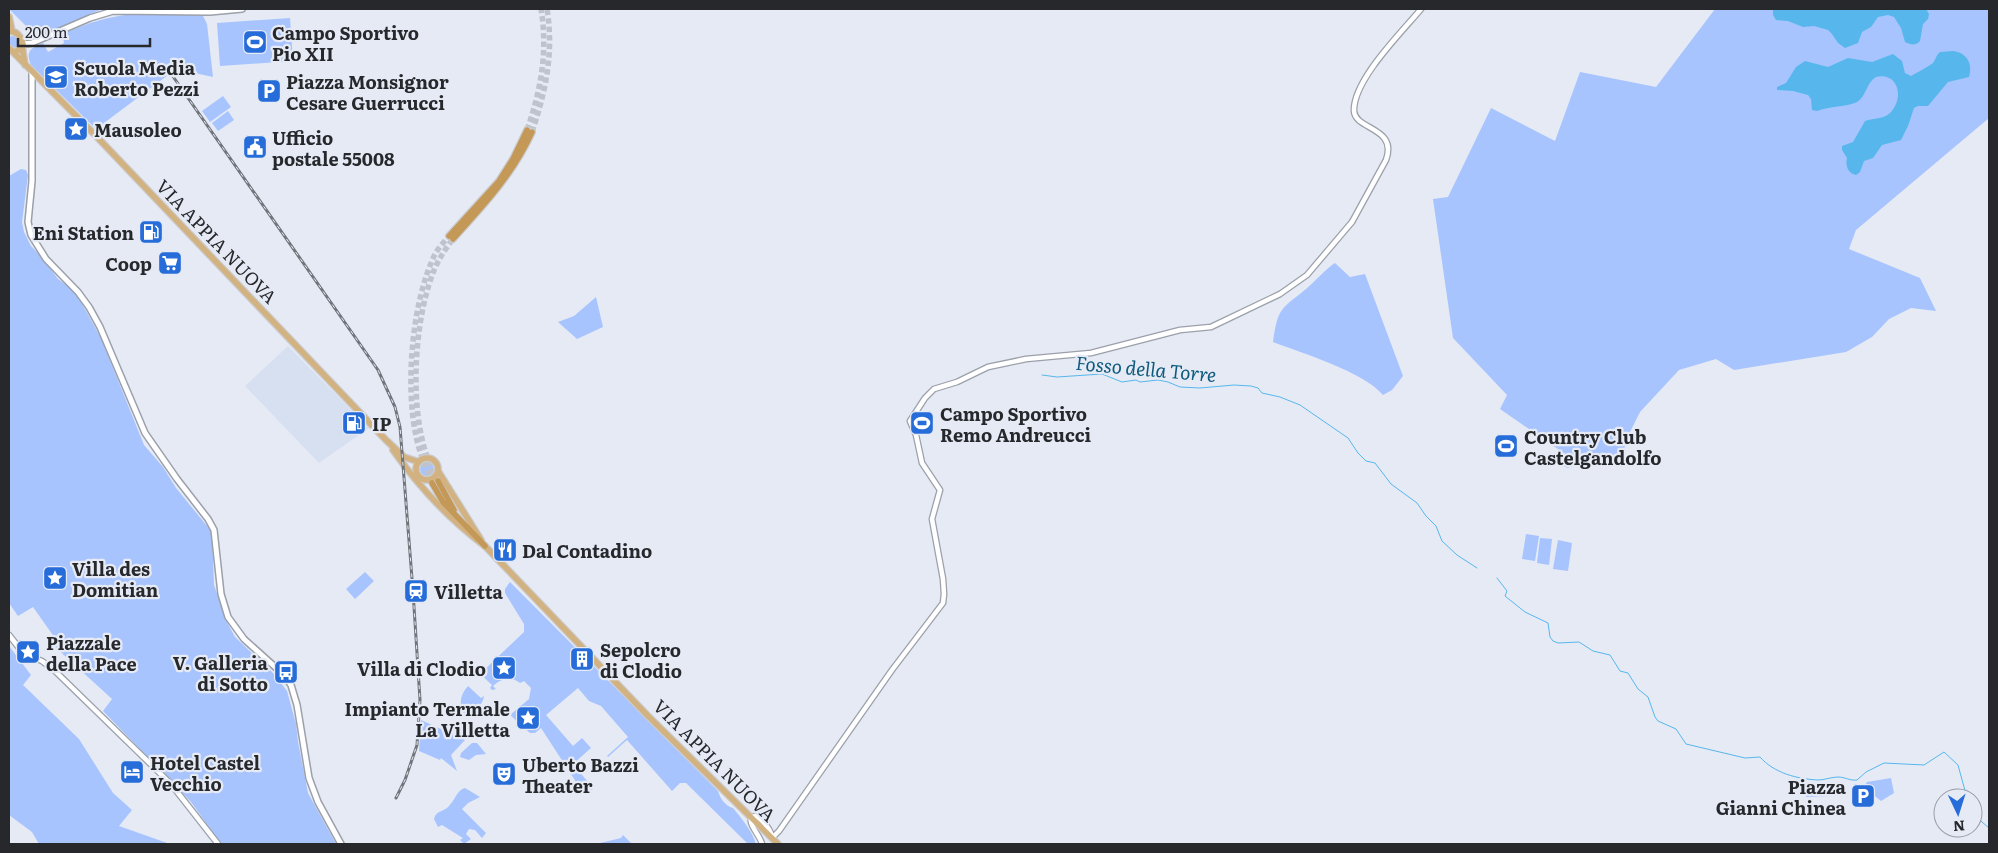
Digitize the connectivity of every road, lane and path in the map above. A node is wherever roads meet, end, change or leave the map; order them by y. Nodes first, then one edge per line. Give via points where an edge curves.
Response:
1 (242, 9) edge
2 (1421, 9) edge
3 (9, 17) edge
4 (11, 31) edge
5 (23, 45) junction
6 (11, 50) edge
7 (25, 65) junction
8 (32, 72) junction
9 (530, 131) tunnel mouth
10 (451, 237) tunnel mouth
11 (386, 440) junction
12 (419, 462) junction
13 (409, 471) junction
14 (438, 471) junction
15 (421, 478) junction
16 (435, 482) tunnel mouth
17 (439, 508) junction
18 (485, 546) junction
19 (9, 635) edge
20 (751, 818) junction
21 (772, 838) junction
22 (218, 844) edge
23 (341, 844) edge
24 (762, 844) edge
25 (778, 844) edge

1 - 5 main road via 210,12 113,11
2 - 21 street via 1372,67 1355,108 1356,117 1388,142 1386,160 1352,222 1300,281 1270,300 1211,327 1180,330 1091,353 1026,359 988,367 934,389 925,398 910,421 922,463 940,490 932,520 943,579 943,602
3 - 4 main road
4 - 5 main road via 19,35
5 - 6 main road via 19,50
5 - 7 main road
6 - 7 main road, VIA APPIA NUOVA
7 - 8 main road, VIA APPIA NUOVA
8 - 11 main road, VIA APPIA NUOVA
8 - 23 main road via 32,181 28,224 32,239 89,307 145,433 214,530 221,594 228,617 244,639 291,685 309,778
9 - 10 highway via 502,183
11 - 12 main road, VIA APPIA NUOVA via 404,457
11 - 13 main road, VIA APPIA NUOVA
12 - 14 main road via 431,459 437,464
12 - 15 main road via 416,468
13 - 15 main road
13 - 17 main road, VIA APPIA NUOVA
14 - 15 main road via 432,479
14 - 18 main road, VIA APPIA NUOVA
15 - 17 main road
16 - 18 highway via 443,502
17 - 18 main road, VIA APPIA NUOVA
18 - 20 main road, VIA APPIA NUOVA
19 - 22 street via 24,654 42,661 55,671 152,764
20 - 21 main road, VIA APPIA NUOVA
20 - 24 street
21 - 25 main road, VIA APPIA NUOVA

